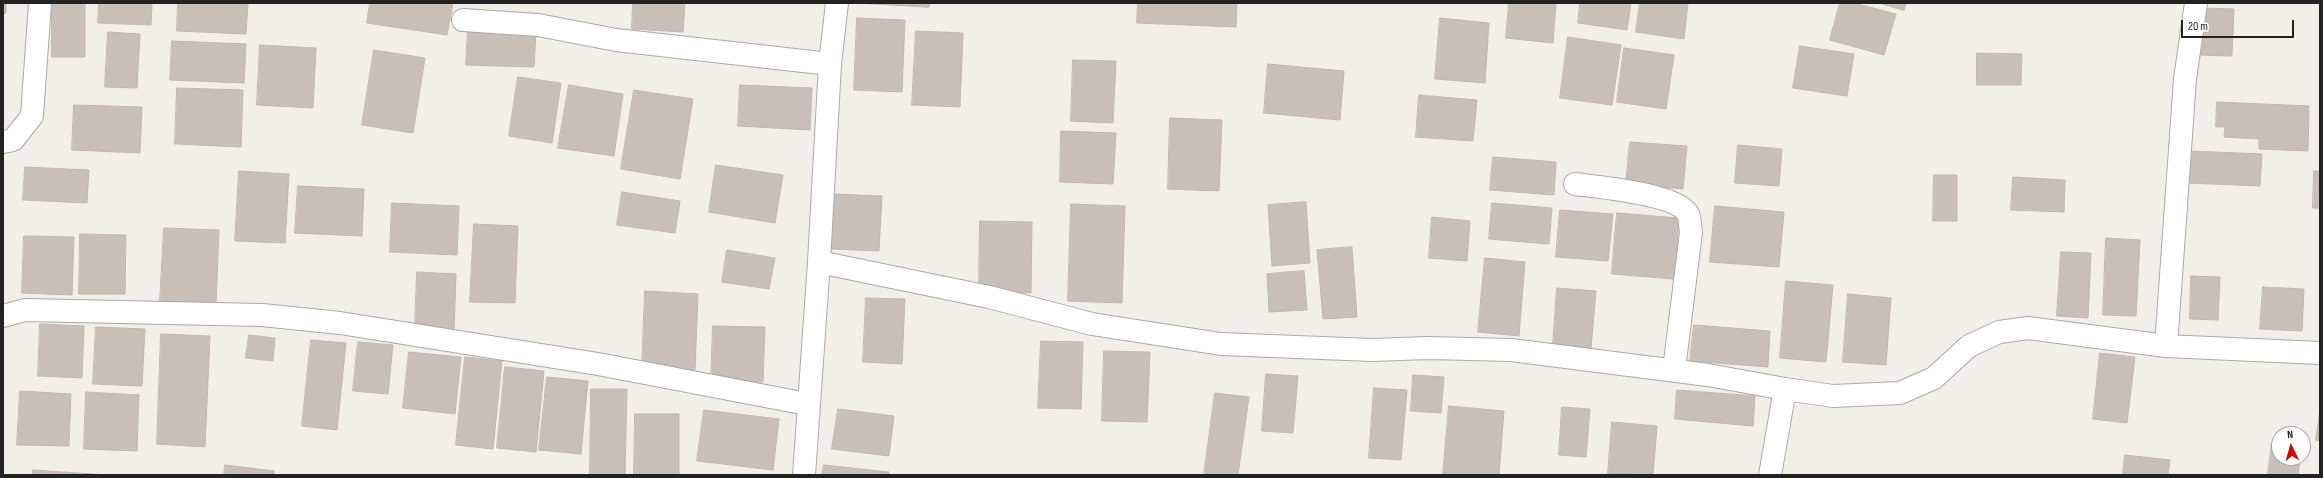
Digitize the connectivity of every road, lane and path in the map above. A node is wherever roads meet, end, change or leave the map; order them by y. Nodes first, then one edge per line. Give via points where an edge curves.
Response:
1 (40, 3) edge
2 (837, 3) edge
3 (2196, 3) edge
4 (463, 20) dead end
5 (830, 64) junction
6 (3, 142) edge
7 (1575, 184) dead end
8 (819, 262) junction
9 (3, 316) edge
10 (2166, 346) junction
11 (2320, 354) edge
12 (1674, 370) junction
13 (1785, 389) junction
14 (807, 404) junction
15 (804, 475) edge
16 (1770, 475) edge

1 - 6 street via 32,116 13,140
2 - 5 street
3 - 10 street via 2185,79
4 - 5 street via 538,25 616,40
5 - 8 street
7 - 12 street via 1661,198 1677,203 1688,214 1691,232
8 - 12 street via 989,296 1092,324 1221,344 1372,350 1511,350
8 - 14 street
9 - 14 street via 25,310 156,312 262,315 332,322 598,364
10 - 11 street
10 - 13 street via 2028,328 1999,332 1969,346 1934,378 1900,393 1833,396
12 - 13 street
13 - 16 street
14 - 15 street

